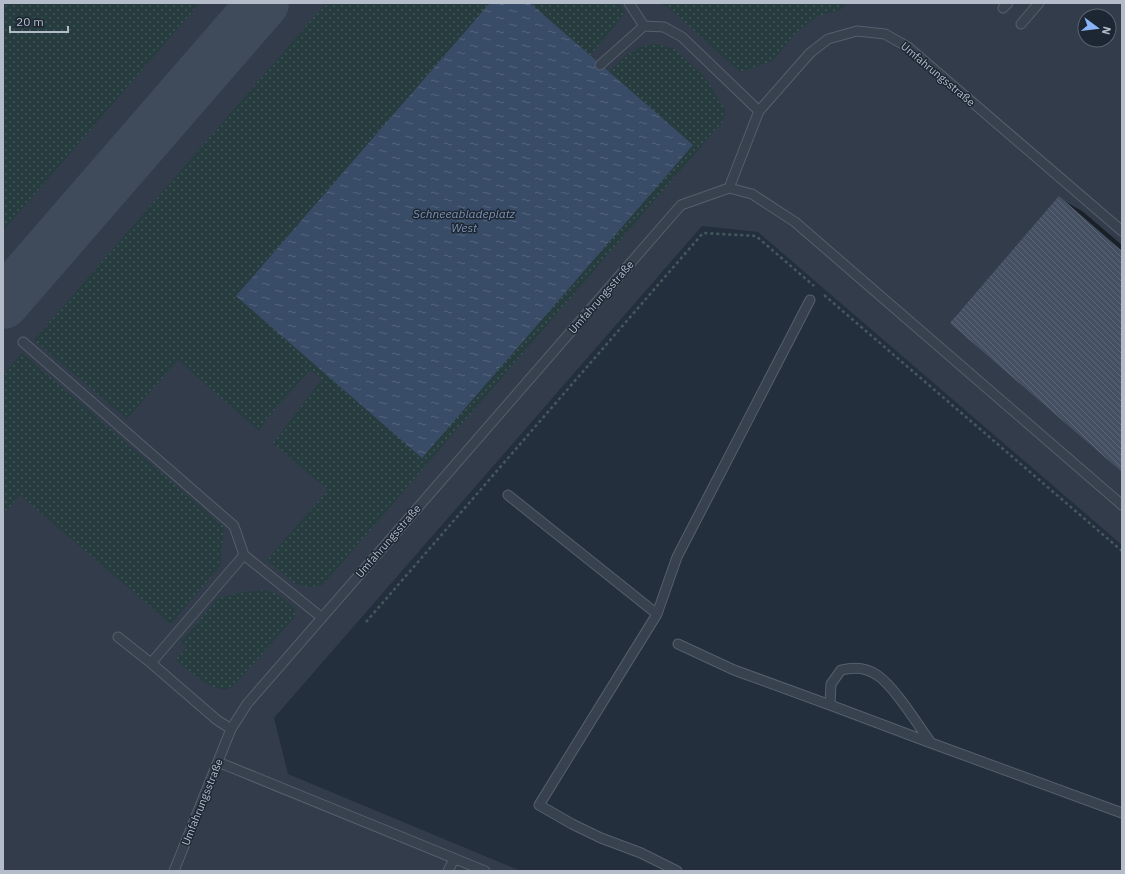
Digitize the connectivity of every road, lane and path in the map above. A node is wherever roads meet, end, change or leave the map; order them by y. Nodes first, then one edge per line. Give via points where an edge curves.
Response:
1 (629, 3) edge
2 (1039, 3) edge
3 (1021, 24) dead end
4 (644, 26) junction
5 (600, 65) dead end
6 (759, 111) junction
7 (729, 188) junction
8 (1122, 232) edge
9 (816, 288) dead end
10 (822, 293) dead end
11 (810, 300) dead end
12 (22, 342) dead end
13 (508, 495) dead end
14 (1122, 505) edge
15 (1122, 551) edge
16 (244, 555) junction
17 (657, 614) junction
18 (321, 617) junction
19 (366, 622) dead end
20 (118, 637) dead end
21 (678, 644) dead end
22 (151, 663) junction
23 (830, 706) junction
24 (231, 729) junction
25 (931, 742) junction
26 (218, 762) junction
27 (1122, 813) edge
28 (454, 858) junction
29 (174, 871) edge
30 (448, 871) edge
31 (485, 871) edge
32 (677, 871) edge

1 - 4 lane
2 - 3 lane
4 - 5 lane
4 - 6 lane via 664,27 682,37
6 - 7 lane, Umfahrungsstraße
6 - 8 lane, Umfahrungsstraße via 810,53 828,39 857,31 885,34 908,47
7 - 14 lane via 752,194 795,222
7 - 18 lane, Umfahrungsstraße via 681,205
9 - 19 path via 756,236 703,233
10 - 15 path
11 - 17 lane via 677,557
12 - 16 lane via 234,526
13 - 17 lane
16 - 18 lane
16 - 22 lane
17 - 32 lane via 539,805 586,831
18 - 24 lane, Umfahrungsstraße via 247,704
20 - 22 lane
21 - 23 lane via 734,670
22 - 24 lane
23 - 25 lane
23 - 25 lane via 831,684 841,670 866,670 877,675 892,690
24 - 26 lane, Umfahrungsstraße
25 - 27 lane
26 - 28 lane
26 - 29 lane, Umfahrungsstraße
28 - 30 lane
28 - 31 lane

